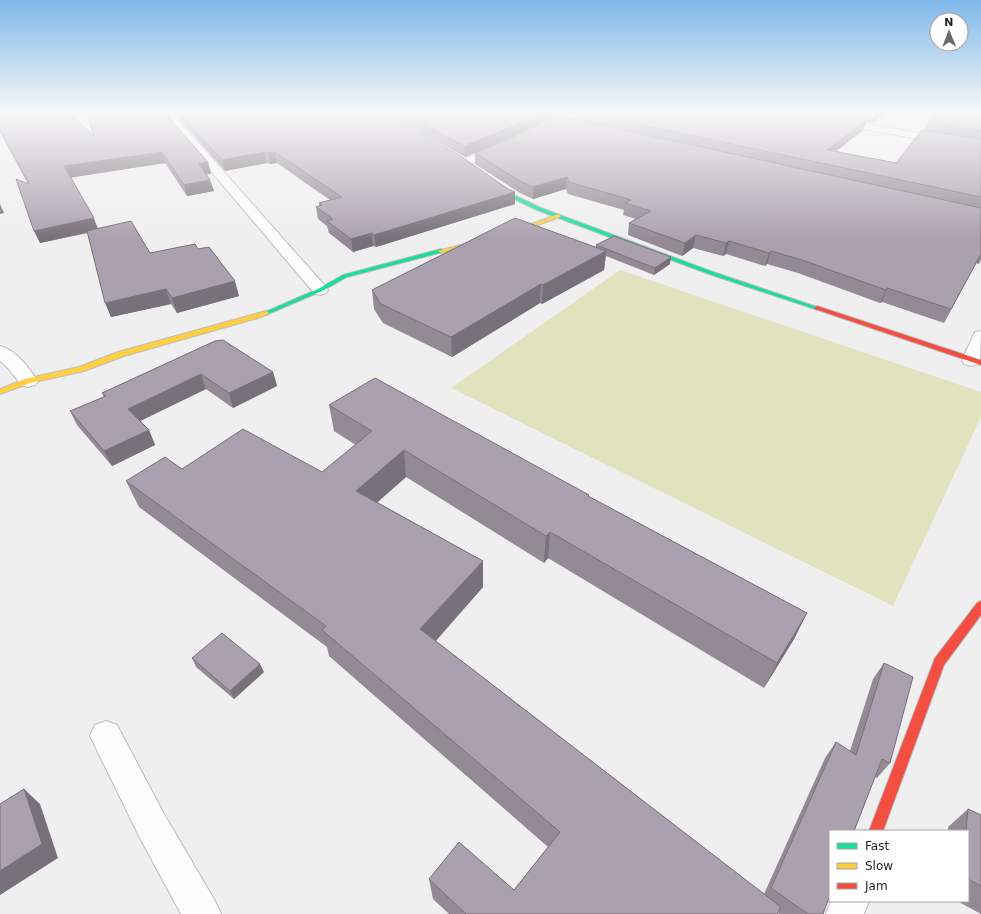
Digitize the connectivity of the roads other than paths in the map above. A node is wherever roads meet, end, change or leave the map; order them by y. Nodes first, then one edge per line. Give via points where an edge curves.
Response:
1 (203, 155) edge
2 (478, 155) edge
3 (461, 161) joint
4 (558, 216) junction
5 (320, 290) junction
6 (981, 336) edge
7 (0, 352) edge
8 (976, 361) edge
9 (28, 381) junction
10 (0, 392) edge
11 (981, 606) edge
12 (106, 736) dead end
13 (876, 830) edge
14 (850, 902) edge
15 (202, 914) edge
16 (845, 914) edge

1 - 5 street
2 - 3 street
3 - 4 street via 514,197
4 - 5 street via 512,229 482,241 345,276
4 - 8 street via 711,273
5 - 9 street via 256,317 146,347 81,369
6 - 8 street
7 - 9 street via 16,365
9 - 10 street
11 - 13 street via 939,662
12 - 15 street via 152,826
14 - 16 street

